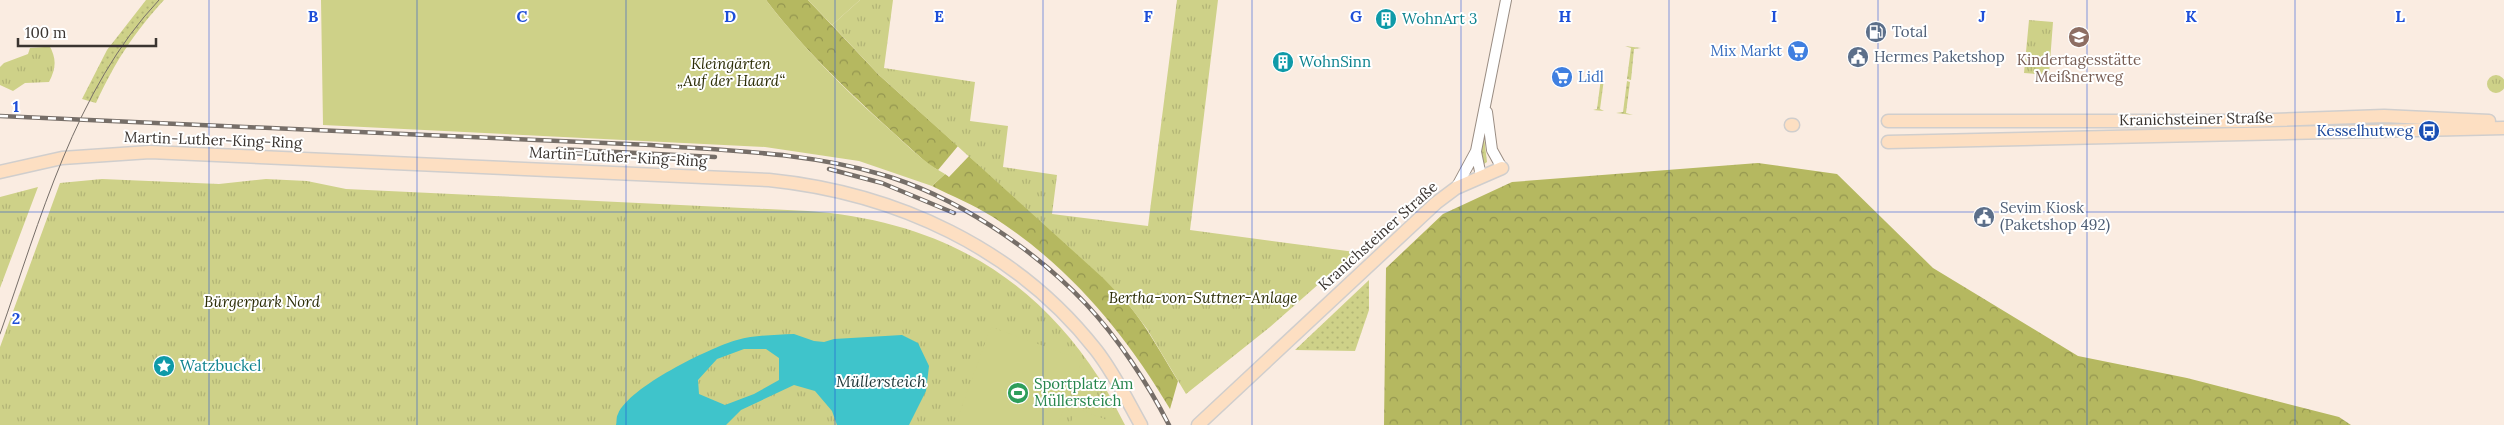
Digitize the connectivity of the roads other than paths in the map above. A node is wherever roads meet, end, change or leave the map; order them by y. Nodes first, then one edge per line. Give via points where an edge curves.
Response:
1 (1506, 0) edge
2 (1486, 101) junction
3 (1888, 121) dead end
4 (2504, 122) edge
5 (2504, 128) edge
6 (1888, 142) dead end
7 (1476, 151) junction
8 (1502, 168) joint
9 (0, 172) edge
10 (1481, 176) junction
11 (1456, 188) junction
12 (1141, 425) edge
13 (1198, 425) edge

1 - 2 street
2 - 7 street
2 - 8 street via 1489,138
3 - 4 main road, Kranichsteiner Straße via 2246,121 2384,116
5 - 6 main road, Kranichsteiner Straße
7 - 10 street
7 - 11 street
8 - 10 main road, Kranichsteiner Straße
9 - 12 main road, Martin-Luther-King-Ring via 62,158 150,152 769,180 838,191 921,217 1008,266 1039,290 1086,339 1116,379
10 - 11 main road, Kranichsteiner Straße
11 - 13 main road, Kranichsteiner Straße via 1408,226

